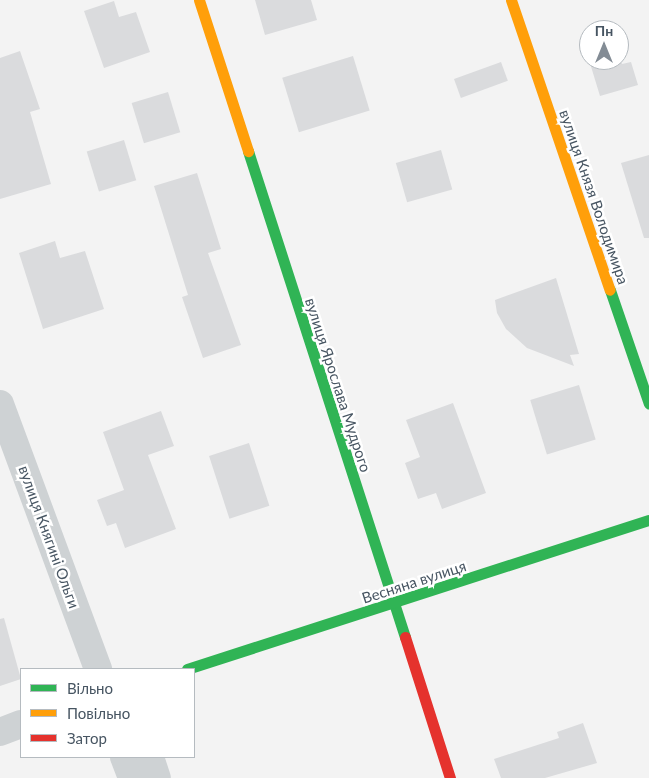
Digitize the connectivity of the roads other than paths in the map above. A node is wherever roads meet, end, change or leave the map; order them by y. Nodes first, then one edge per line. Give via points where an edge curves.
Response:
1 (199, 0) edge
2 (512, 0) edge
3 (649, 404) edge
4 (2, 416) edge
5 (649, 520) edge
6 (392, 605) junction
7 (98, 668) edge
8 (189, 668) edge
9 (20, 724) edge
10 (0, 732) edge
11 (124, 758) edge
12 (150, 758) edge
13 (132, 778) edge
14 (158, 778) edge
15 (450, 778) edge

1 - 6 street, вулиця Ярослава Мудрого
2 - 3 street, вулиця Князя Володимира
4 - 7 street, вулиця Княгині Ольги
5 - 6 street, Весняна вулиця
6 - 8 street, Весняна вулиця
6 - 15 street, вулиця Ярослава Мудрого
9 - 10 street
11 - 13 street
12 - 14 street

